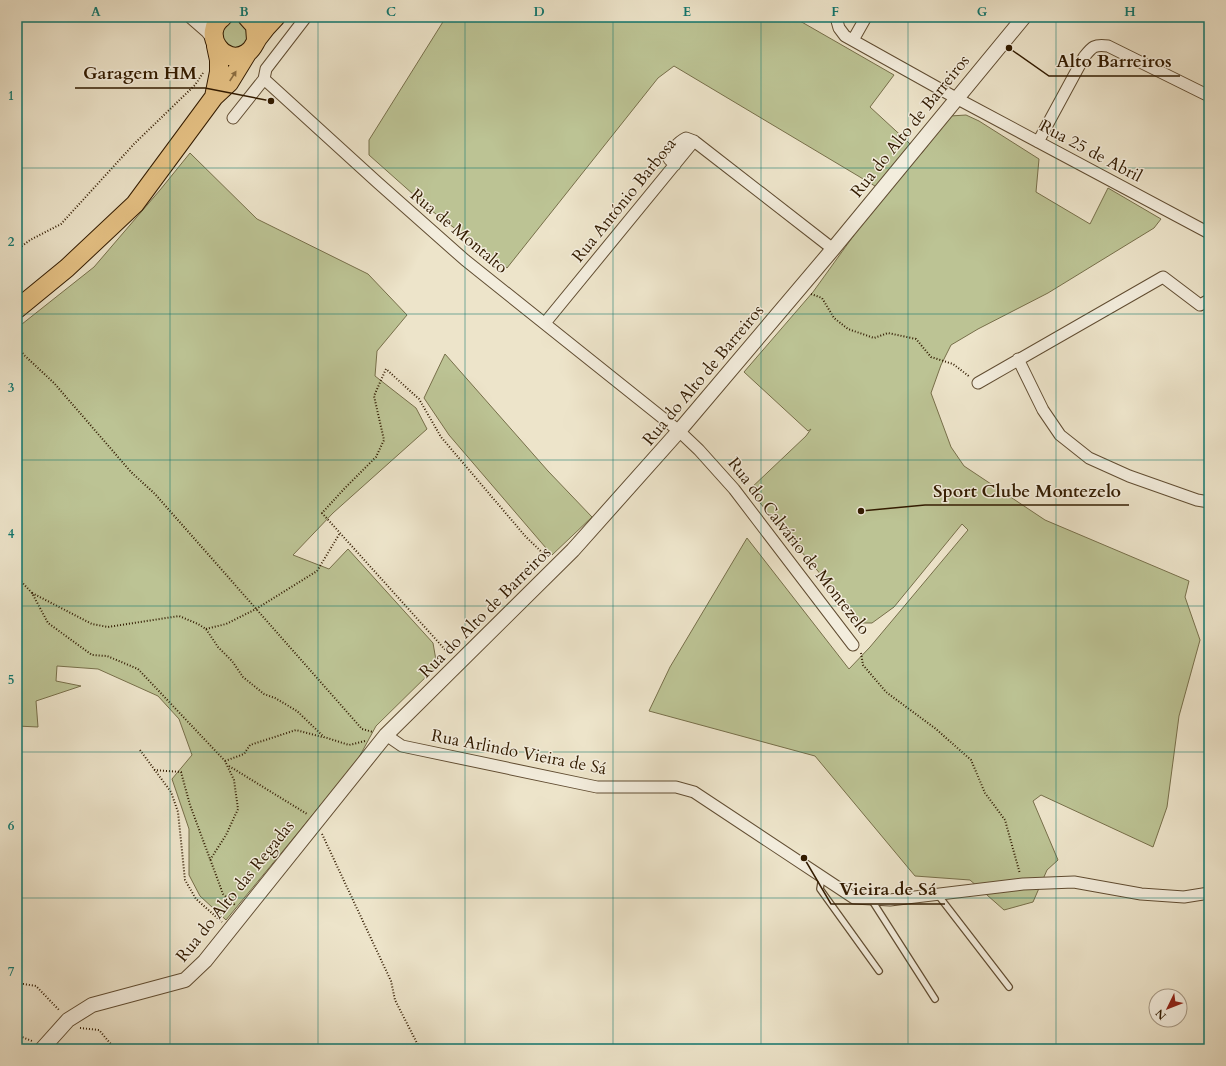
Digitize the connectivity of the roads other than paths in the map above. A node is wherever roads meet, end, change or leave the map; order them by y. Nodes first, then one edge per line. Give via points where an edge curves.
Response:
1 (192, 17) edge
2 (210, 17) edge
3 (215, 17) edge
4 (223, 17) edge
5 (247, 17) edge
6 (276, 17) edge
7 (306, 17) edge
8 (840, 17) edge
9 (866, 17) edge
10 (1024, 17) edge
11 (853, 40) junction
12 (215, 43) junction
13 (252, 46) junction
14 (264, 79) junction
15 (1209, 96) edge
16 (214, 97) junction
17 (956, 98) junction
18 (233, 118) dead end
19 (1038, 142) junction
20 (1209, 233) edge
21 (833, 250) junction
22 (1209, 300) edge
23 (17, 309) edge
24 (545, 323) junction
25 (1018, 359) junction
26 (978, 383) road end
27 (679, 431) junction
28 (1209, 502) edge
29 (853, 645) road end
30 (386, 735) junction
31 (822, 876) junction
32 (937, 894) junction
33 (1207, 895) edge
34 (871, 899) junction
35 (879, 971) dead end
36 (1009, 987) dead end
37 (935, 999) dead end
38 (43, 1047) edge

1 - 12 street via 208,31
2 - 3 street
4 - 12 main road via 215,25
5 - 13 main road via 255,26
6 - 13 main road
7 - 14 street via 266,68
8 - 11 street, Rua 25 de Abril via 837,21 839,28 845,36
9 - 11 street
10 - 17 street, Rua do Alto de Barreiros
11 - 17 street, Rua 25 de Abril
12 - 13 main road via 221,52 234,57 242,56
12 - 16 main road via 219,72
16 -> 13 main road via 229,83
14 - 18 street
14 - 24 street, Rua de Montalto via 465,260
15 - 19 street via 1108,46 1099,45 1090,48 1084,57
16 - 23 main road via 135,204 67,268
17 - 19 street, Rua 25 de Abril
17 - 21 street, Rua do Alto de Barreiros
19 - 20 street, Rua 25 de Abril
21 - 24 street, Rua António Barbosa via 694,142
21 - 27 street, Rua do Alto de Barreiros
22 - 25 street via 1200,305 1163,277
24 - 27 street, Rua de Montalto
25 - 26 street
25 - 28 street via 1043,410 1060,435 1089,458 1129,476
27 - 29 street, Rua do Calvário de Montezelo via 734,489
27 - 30 street, Rua do Alto de Barreiros via 557,567
30 - 31 street, Rua Arlindo Vieira de Sá via 402,746 597,787 676,787 694,792
30 - 38 street, Rua do Alto das Regadas via 205,961 185,980 92,1005 68,1020
31 - 34 street, Rua Arlindo Vieira de Sá via 854,898
31 - 35 lane via 820,889
32 - 33 street, Rua Arlindo Vieira de Sá via 1023,884 1074,882 1140,894 1184,897
32 - 34 street, Rua Arlindo Vieira de Sá via 890,900
32 - 36 lane
34 - 37 lane

